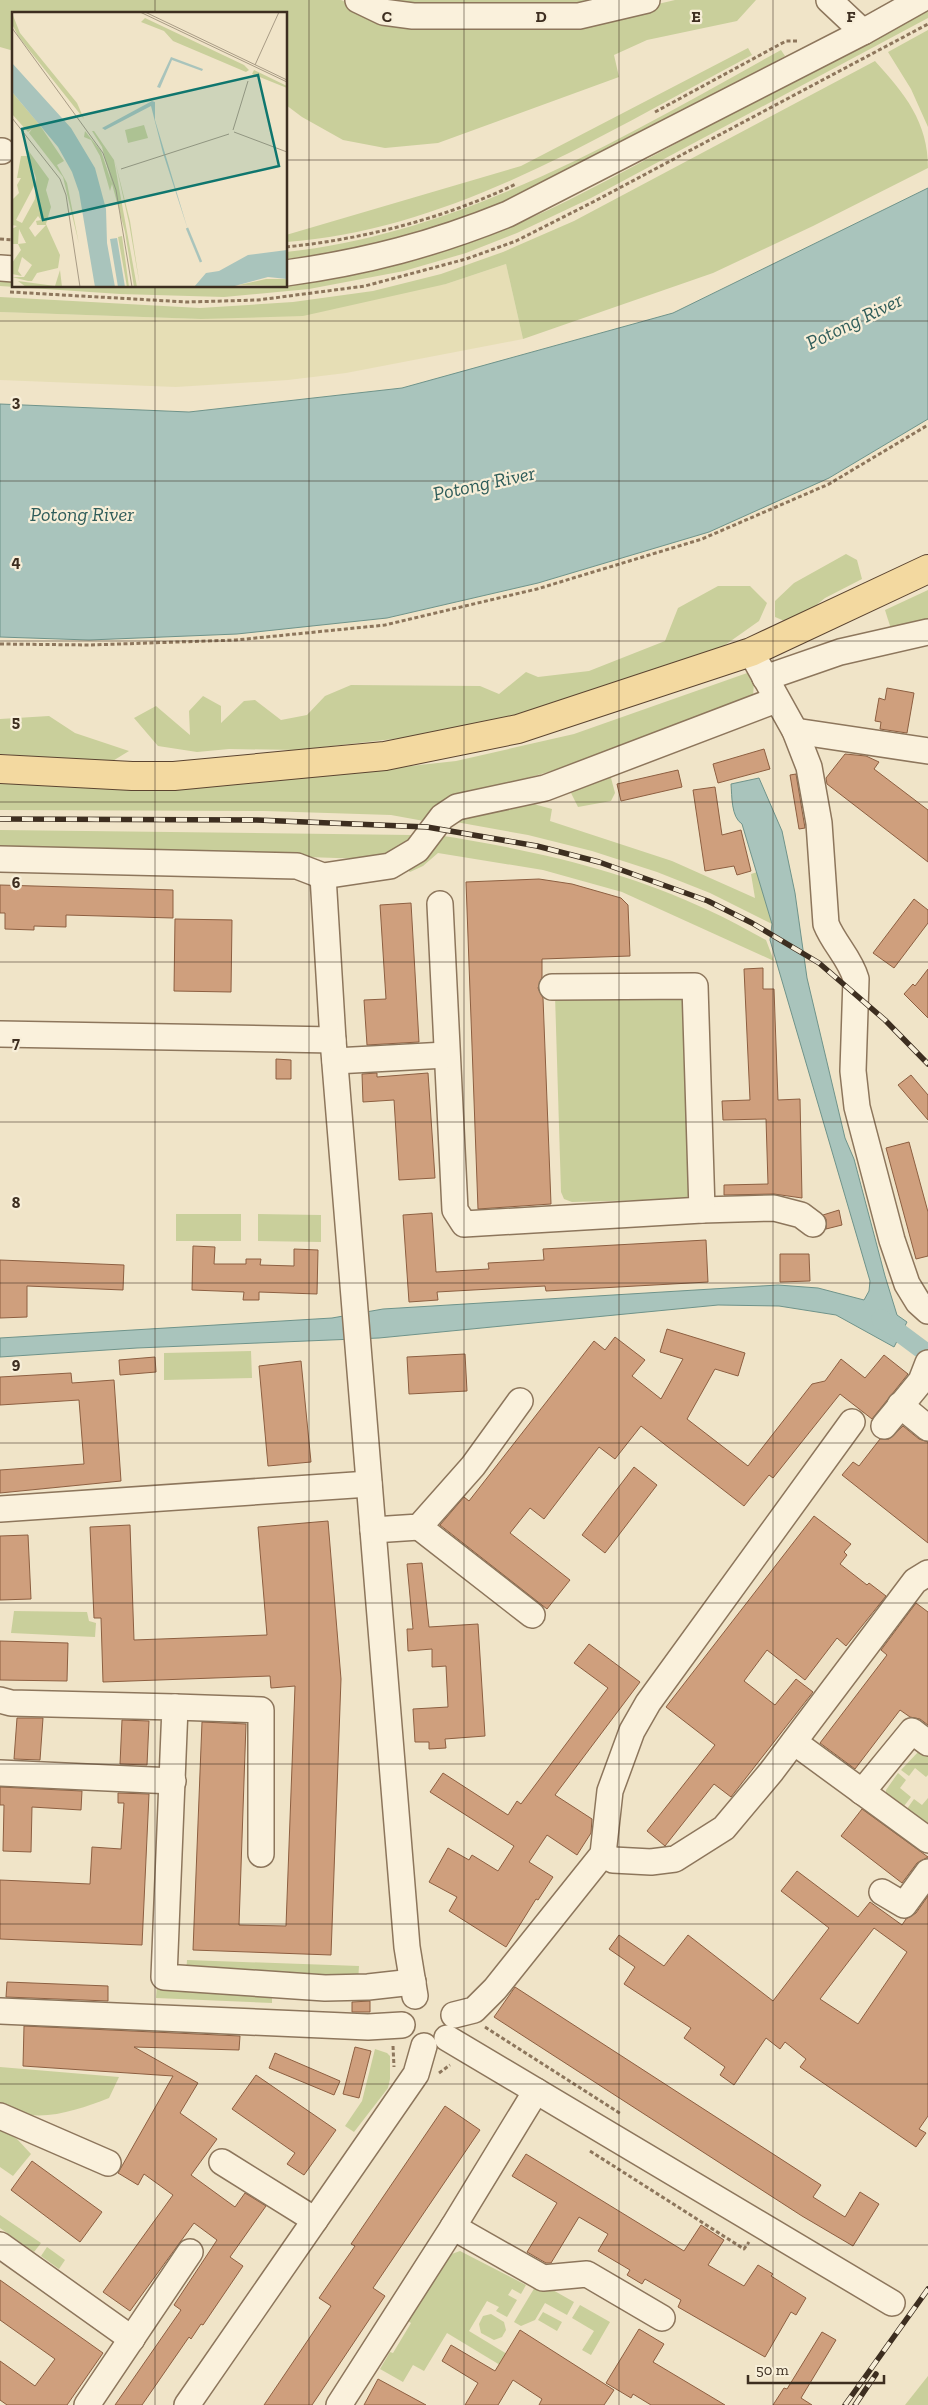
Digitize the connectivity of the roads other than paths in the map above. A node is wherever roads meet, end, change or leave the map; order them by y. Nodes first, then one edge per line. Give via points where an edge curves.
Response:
1 (358, 0) edge
2 (647, 0) edge
3 (829, 0) edge
4 (920, 0) edge
5 (864, 32) junction
6 (288, 273) edge
7 (928, 569) edge
8 (928, 632) edge
9 (751, 652) junction
10 (765, 678) junction
11 (776, 700) junction
12 (796, 731) junction
13 (928, 751) edge
14 (0, 769) edge
15 (0, 859) edge
16 (322, 876) junction
17 (440, 904) dead end
18 (552, 987) dead end
19 (0, 1034) edge
20 (334, 1050) junction
21 (446, 1055) junction
22 (702, 1210) junction
23 (813, 1224) dead end
24 (928, 1311) edge
25 (928, 1363) edge
26 (520, 1401) dead end
27 (900, 1405) junction
28 (852, 1422) dead end
29 (884, 1426) dead end
30 (928, 1428) edge
31 (369, 1484) junction
32 (0, 1509) edge
33 (419, 1527) junction
34 (373, 1530) junction
35 (928, 1574) edge
36 (532, 1615) dead end
37 (0, 1700) edge
38 (176, 1707) junction
39 (794, 1742) junction
40 (928, 1743) edge
41 (0, 1773) edge
42 (173, 1781) junction
43 (862, 1792) junction
44 (928, 1840) edge
45 (261, 1854) dead end
46 (602, 1854) junction
47 (928, 1872) edge
48 (882, 1892) dead end
49 (414, 1989) junction
50 (0, 2012) edge
51 (396, 2025) junction
52 (442, 2033) junction
53 (536, 2091) junction
54 (0, 2116) edge
55 (108, 2162) dead end
56 (222, 2162) dead end
57 (315, 2220) junction
58 (453, 2227) junction
59 (0, 2245) edge
60 (190, 2252) dead end
61 (892, 2303) dead end
62 (662, 2318) dead end
63 (132, 2339) junction
64 (87, 2405) edge
65 (187, 2405) edge
66 (339, 2405) edge

1 - 2 street via 383,12 412,16 579,16
3 - 5 street
4 - 5 street
5 - 6 street via 508,214 396,253
7 - 9 main road
8 - 10 street via 840,652
9 - 10 street
9 - 14 main road via 518,729 385,756 174,776
10 - 11 street
11 - 12 street
11 - 16 street via 545,788 457,807 442,817 417,850 390,866
12 - 13 street
12 - 24 street via 809,767 819,823 826,924 831,938 852,966 856,979 853,1071 857,1107 907,1284
15 - 16 street via 297,866
16 - 20 street
17 - 21 street
18 - 22 street via 695,986
19 - 20 street
20 - 21 street
20 - 31 street
21 - 22 street via 455,1210 464,1224
22 - 23 street via 774,1208 801,1214
25 - 27 street via 921,1381
26 - 33 street via 473,1466
27 - 29 street
27 - 30 street
28 - 46 street via 648,1703 636,1724 610,1791
31 - 32 street
31 - 34 street
33 - 34 street
33 - 36 street
34 - 49 street via 407,1947
35 - 39 street via 915,1581
37 - 38 street via 11,1703
38 - 42 street
38 - 45 street via 261,1710
39 - 43 street
39 - 46 street via 724,1828 675,1859 651,1862 613,1860
40 - 43 street via 912,1731
41 - 42 street
42 - 49 street via 164,1977 325,1988
43 - 44 street
46 - 52 street via 495,1989 474,2010
47 - 48 street via 904,1905
49 - 51 street
49 - 52 street via 439,1996 451,2007
50 - 51 street via 368,2027
51 - 52 street via 409,2039
52 - 53 street
52 - 57 street
53 - 58 street
53 - 61 street
54 - 55 street
56 - 57 street
57 - 65 street
58 - 62 street via 543,2278 587,2274
58 - 66 street
59 - 63 street
60 - 63 street
63 - 64 street

